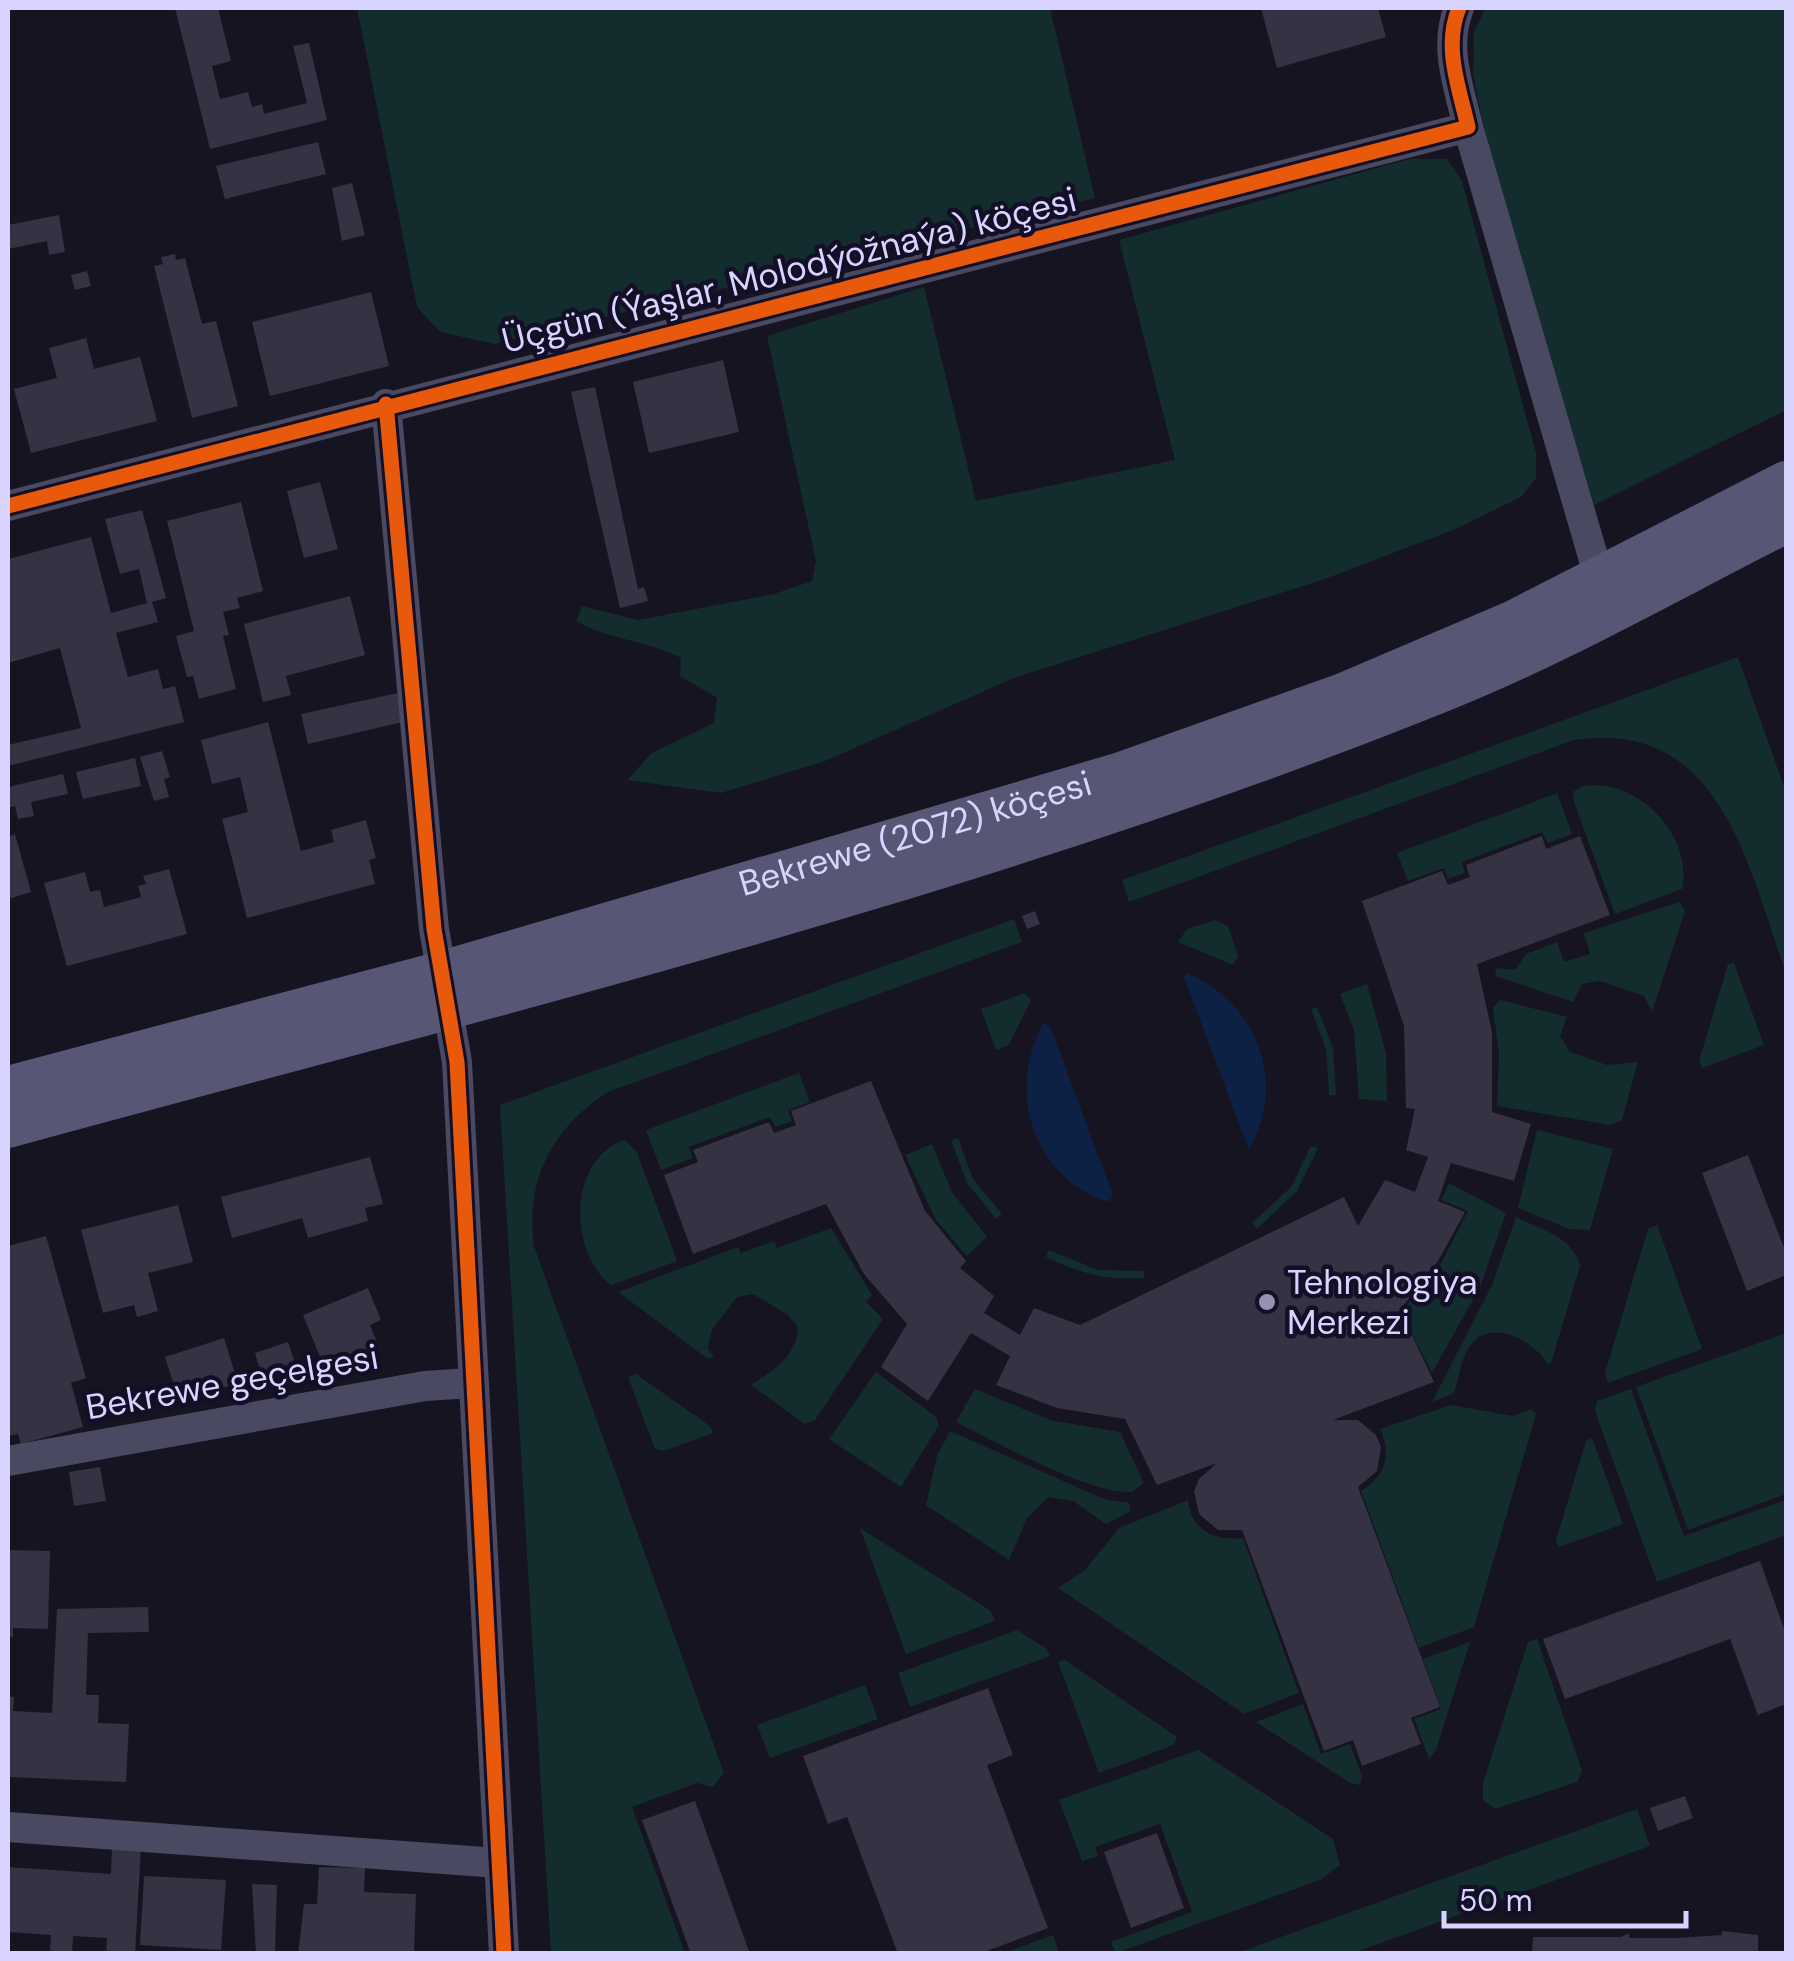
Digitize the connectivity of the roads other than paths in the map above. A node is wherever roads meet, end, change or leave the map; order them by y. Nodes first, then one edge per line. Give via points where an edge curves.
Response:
1 (1459, 8) edge
2 (1468, 127) junction
3 (386, 404) junction
4 (1786, 482) edge
5 (8, 506) edge
6 (1786, 522) edge
7 (1599, 577) junction
8 (445, 989) junction
9 (8, 1087) edge
10 (8, 1127) edge
11 (471, 1383) junction
12 (8, 1461) edge
13 (8, 1827) edge
14 (498, 1863) junction
15 (504, 1954) edge

1 - 2 street via 1452,56
2 - 3 street, Üçgün (Ýaşlar, Molodýožnaýa) köçesi
2 - 7 street
3 - 5 street, Üçgün (Ýaşlar, Molodýožnaýa) köçesi
3 - 8 street
4 - 7 main road, Bekrewe (2072) köçesi
6 - 8 main road, Bekrewe (2072) köçesi via 1450,688 1056,830
7 - 8 main road, Bekrewe (2072) köçesi via 1343,694 1118,774
8 - 9 main road, Bekrewe (2072) köçesi
8 - 10 main road, Bekrewe (2072) köçesi
8 - 11 street via 456,1062
11 - 12 street, Bekrewe geçelgesi
11 - 14 street
13 - 14 street
14 - 15 street

